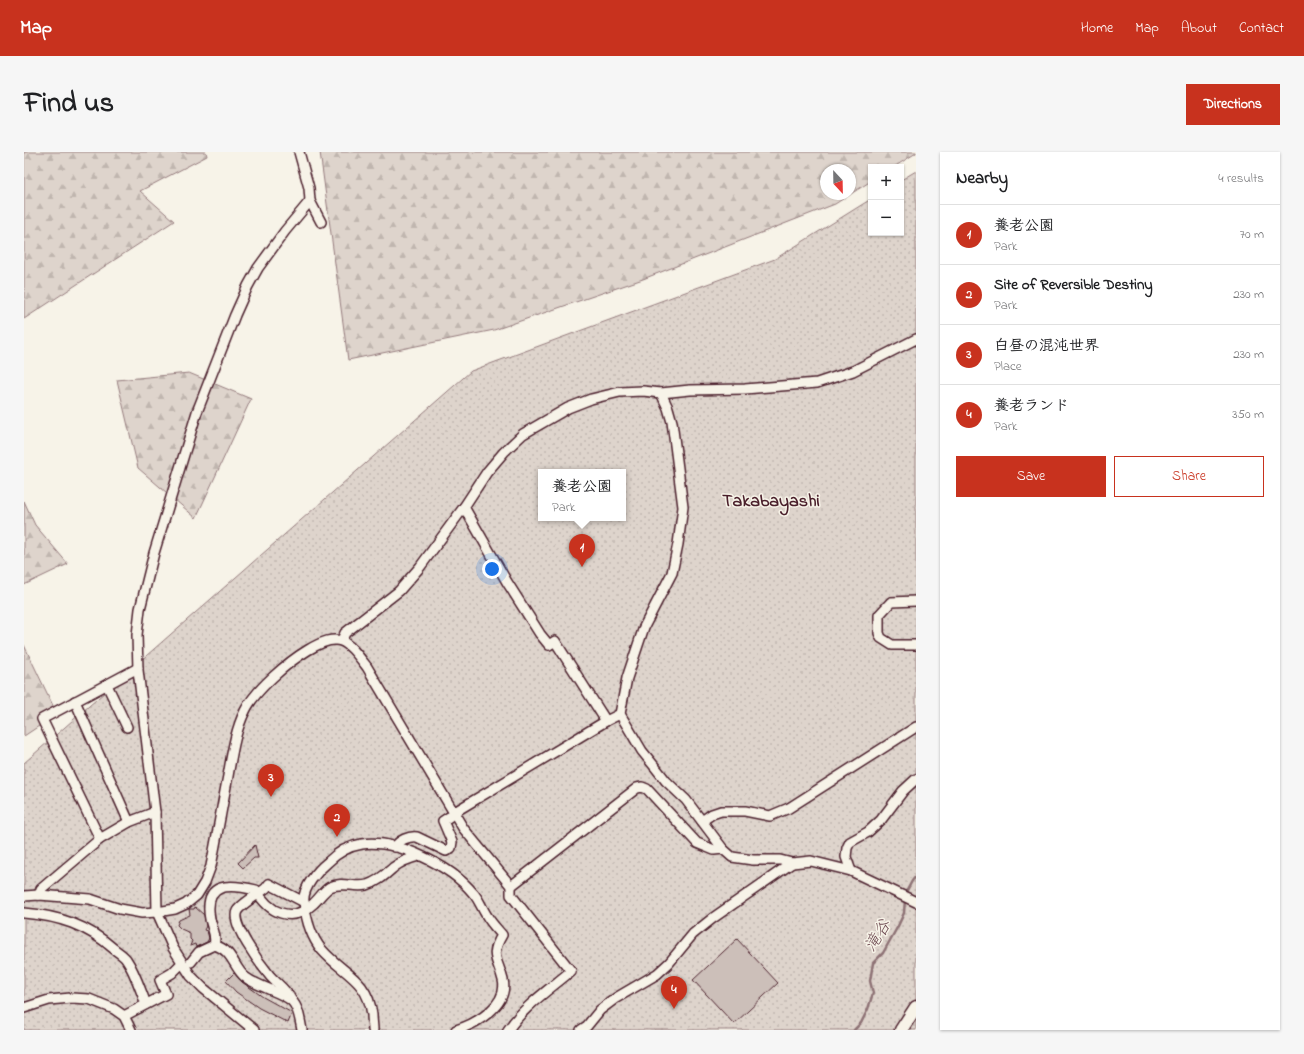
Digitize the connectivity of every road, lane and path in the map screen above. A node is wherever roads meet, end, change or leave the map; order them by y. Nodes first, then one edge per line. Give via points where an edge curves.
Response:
1 (299, 152) edge
2 (310, 201) junction
3 (320, 222) dead end
4 (916, 339) edge
5 (662, 393) junction
6 (464, 507) junction
7 (916, 601) edge
8 (342, 640) junction
9 (916, 645) edge
10 (138, 668) junction
11 (107, 685) junction
12 (75, 701) junction
13 (620, 714) junction
14 (606, 721) junction
15 (127, 727) dead end
16 (916, 727) edge
17 (916, 779) edge
18 (155, 812) junction
19 (451, 815) junction
20 (702, 821) junction
21 (129, 822) junction
22 (100, 839) junction
23 (395, 847) junction
24 (724, 849) junction
25 (419, 856) junction
26 (792, 863) junction
27 (851, 871) junction
28 (510, 886) junction
29 (39, 894) junction
30 (258, 895) junction
31 (24, 896) edge
32 (916, 902) edge
33 (305, 905) junction
34 (157, 912) junction
35 (24, 913) edge
36 (214, 945) junction
37 (187, 962) junction
38 (292, 1001) junction
39 (146, 1004) junction
40 (916, 1007) edge
41 (24, 1008) edge
42 (124, 1016) junction
43 (131, 1030) edge
44 (254, 1030) edge
45 (302, 1030) edge
46 (372, 1030) edge
47 (456, 1030) edge
48 (508, 1030) edge
49 (581, 1030) edge
50 (901, 1030) edge

1 - 2 street
2 - 3 street
2 - 10 street via 258,268 248,286 197,412 154,553 140,609 137,635
4 - 5 street via 853,371 817,383
5 - 6 street via 620,392 591,399 546,420 523,434 504,452
5 - 13 street via 672,422 683,507 672,573 644,627 627,678
6 - 8 street via 420,568 399,591 345,633
6 - 14 street via 540,634 549,645 555,641
7 - 9 street via 891,602 879,615 881,638 892,645
8 - 19 street via 354,650 367,667
8 - 34 street via 329,640 295,658 281,669 245,710 235,738 211,866 205,882 197,895 186,904
10 - 11 street
10 - 18 street
11 - 12 street
11 - 15 street
12 - 21 street
12 - 22 street via 42,719
13 - 14 street
13 - 20 street via 654,767
14 - 19 street
16 - 20 street via 789,808 770,816 745,811 721,811
17 - 27 street via 903,791 881,820 868,832 850,842 846,857
18 - 21 street
18 - 34 street
19 - 23 street via 443,821 452,842 451,848 446,851 412,836
19 - 28 street
20 - 24 street
21 - 22 street
22 - 29 street via 41,889
23 - 25 street
23 - 33 street via 363,844 333,856 312,878 306,891
24 - 26 street via 732,857
24 - 28 street via 714,850 697,843 647,789 642,787 637,788
25 - 33 street via 395,866 374,883 332,886 313,905
25 - 47 street via 454,874 473,893 502,935 496,944 494,955 503,980 503,994 493,1009 476,1022
26 - 27 street via 811,861
26 - 49 street via 713,918 693,934 657,974 616,998
27 - 32 street
28 - 48 street via 511,895 571,971 529,1006
29 - 31 street
29 - 34 street via 90,899 142,913
30 - 33 street via 269,884
30 - 33 street via 282,914 289,916 302,913
30 - 36 street via 256,890 235,886 223,887 212,895 210,916 216,938
30 - 38 street via 240,907 236,913 239,930 270,976 288,992
33 - 46 street via 313,935 322,949 351,974 368,995 371,1003
34 - 37 street via 166,934
35 - 39 street via 48,915 84,928 109,944 125,958
36 - 37 street via 199,952
36 - 38 street via 222,947 232,957 244,977
37 - 39 street via 160,980 166,994
37 - 44 street via 203,988
38 - 45 street via 298,1012
39 - 42 street
40 - 50 main road
41 - 42 street via 49,1000 89,998
42 - 43 street

